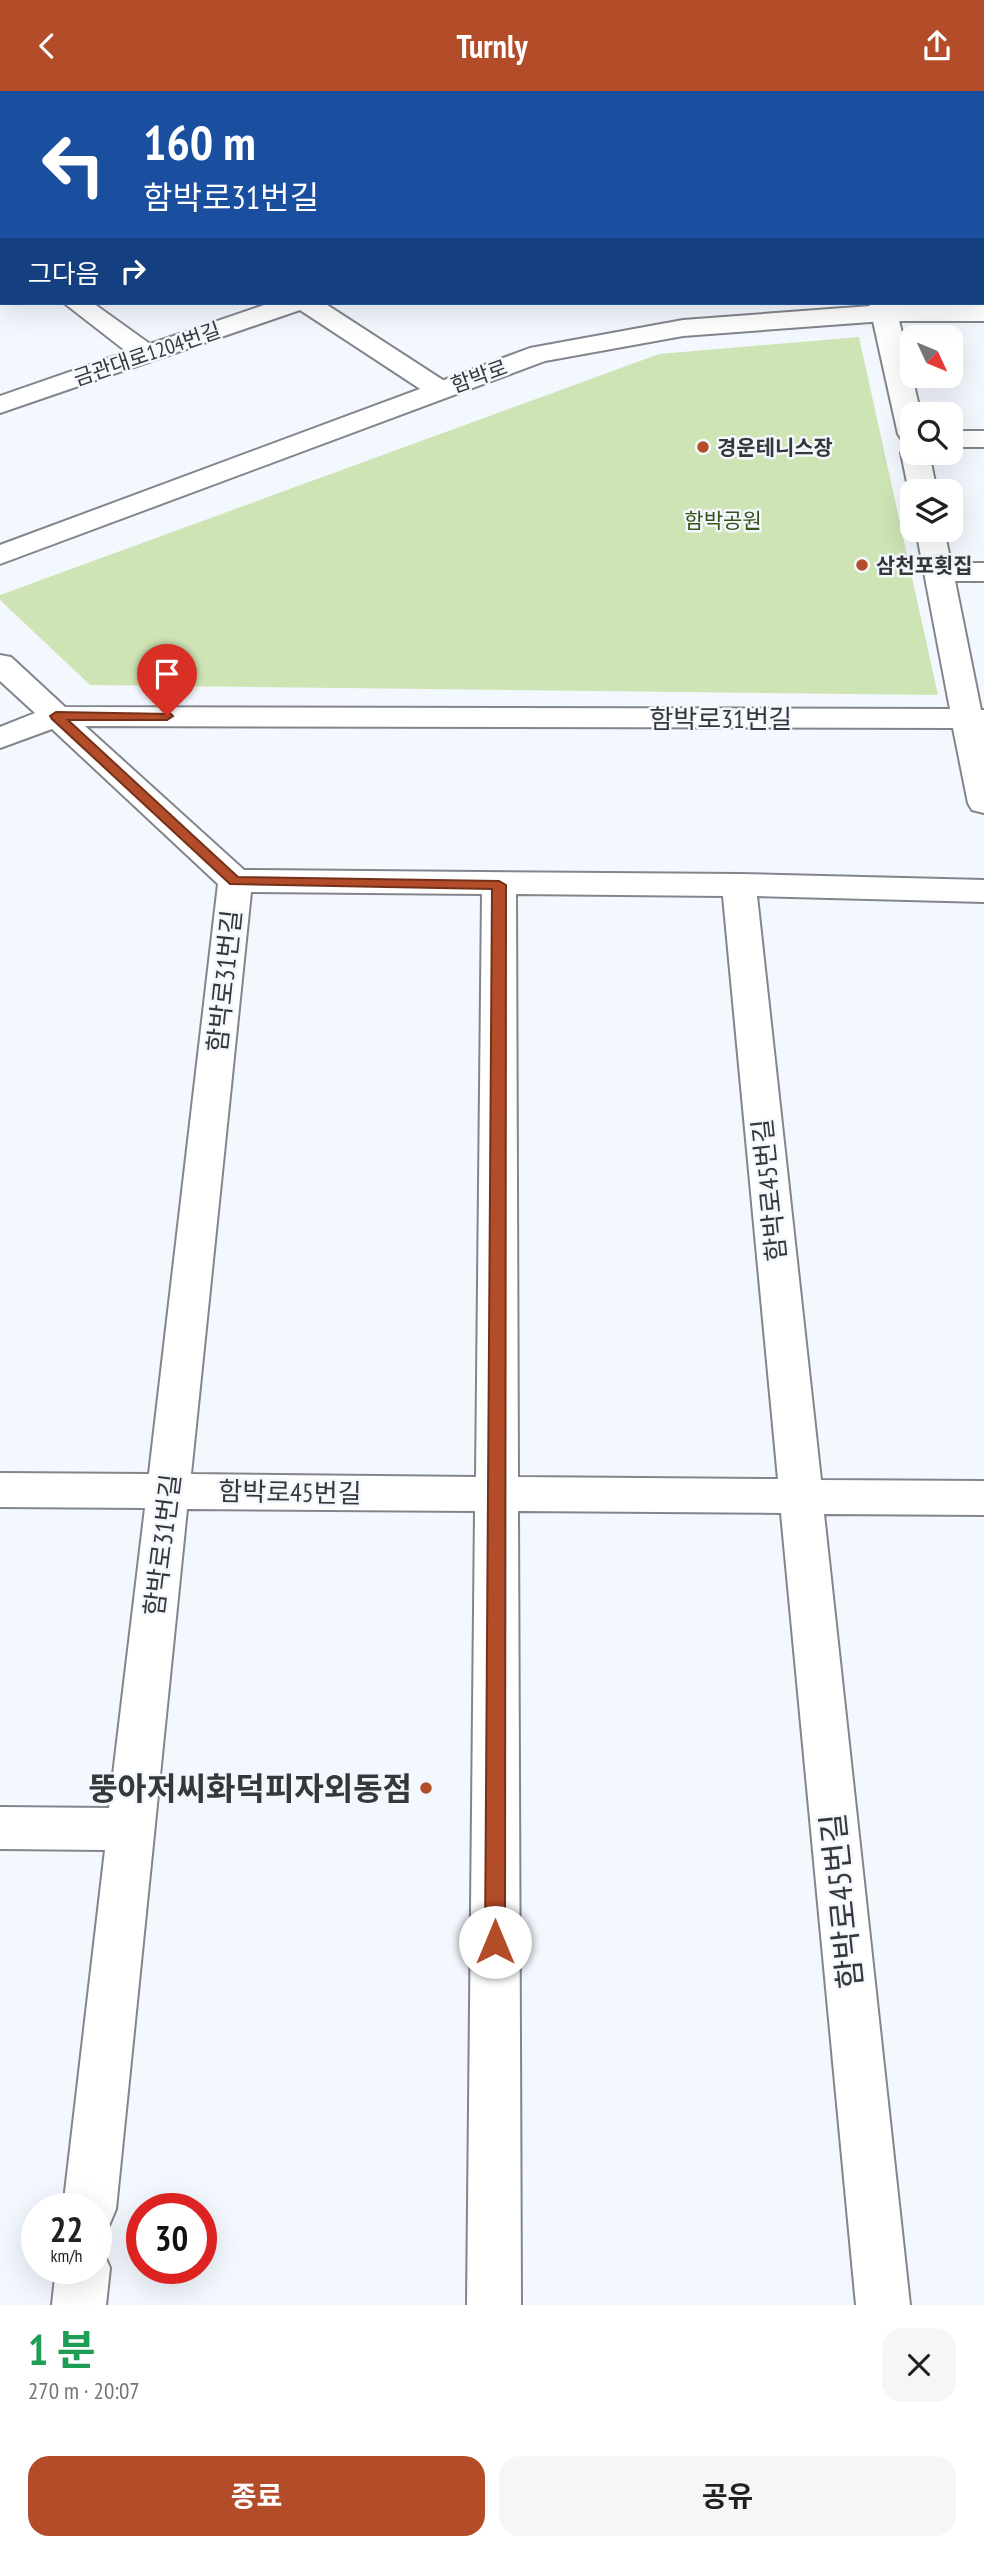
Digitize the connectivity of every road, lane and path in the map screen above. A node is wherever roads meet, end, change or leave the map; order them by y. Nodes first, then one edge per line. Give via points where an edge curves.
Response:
1 (80, 305) edge
2 (288, 305) edge
3 (310, 305) edge
4 (883, 308) edge
5 (984, 313) edge
6 (146, 354) junction
7 (440, 390) junction
8 (905, 402) edge
9 (0, 405) edge
10 (963, 439) edge
11 (984, 439) edge
12 (932, 542) edge
13 (0, 555) edge
14 (937, 572) junction
15 (984, 572) edge
16 (0, 664) edge
17 (56, 716) junction
18 (975, 719) edge
19 (0, 738) edge
20 (984, 803) edge
21 (235, 881) junction
22 (499, 885) junction
23 (739, 885) junction
24 (984, 891) edge
25 (0, 1490) edge
26 (168, 1490) junction
27 (496, 1495) junction
28 (800, 1496) junction
29 (984, 1498) edge
30 (0, 1828) edge
31 (129, 1829) junction
32 (91, 2193) edge
33 (81, 2284) edge
34 (79, 2305) edge
35 (494, 2305) edge
36 (883, 2305) edge

1 - 6 street
2 - 6 street, 금관대로1204번길
3 - 7 street
4 - 5 street, 함박로
4 - 7 street, 함박로 via 683,328 539,354
4 - 8 street
6 - 9 street, 금관대로1204번길
7 - 13 street, 함박로
10 - 11 street
12 - 14 street
14 - 15 street
14 - 18 street
16 - 17 street, 함박로31번길
17 - 18 street, 함박로31번길
17 - 19 street, 함박로31번길
17 - 21 street, 함박로31번길
18 - 20 street
21 - 22 street, 함박로31번길
21 - 26 street, 함박로31번길
22 - 23 street, 함박로31번길
22 - 27 street
23 - 24 street, 함박로31번길
23 - 28 street, 함박로45번길
25 - 26 street, 함박로45번길
26 - 27 street, 함박로45번길
26 - 31 street, 함박로31번길
27 - 28 street, 함박로45번길
27 - 35 street
28 - 29 street, 함박로45번길
28 - 36 street, 함박로45번길
30 - 31 street
31 - 32 street, 함박로31번길
33 - 34 street

